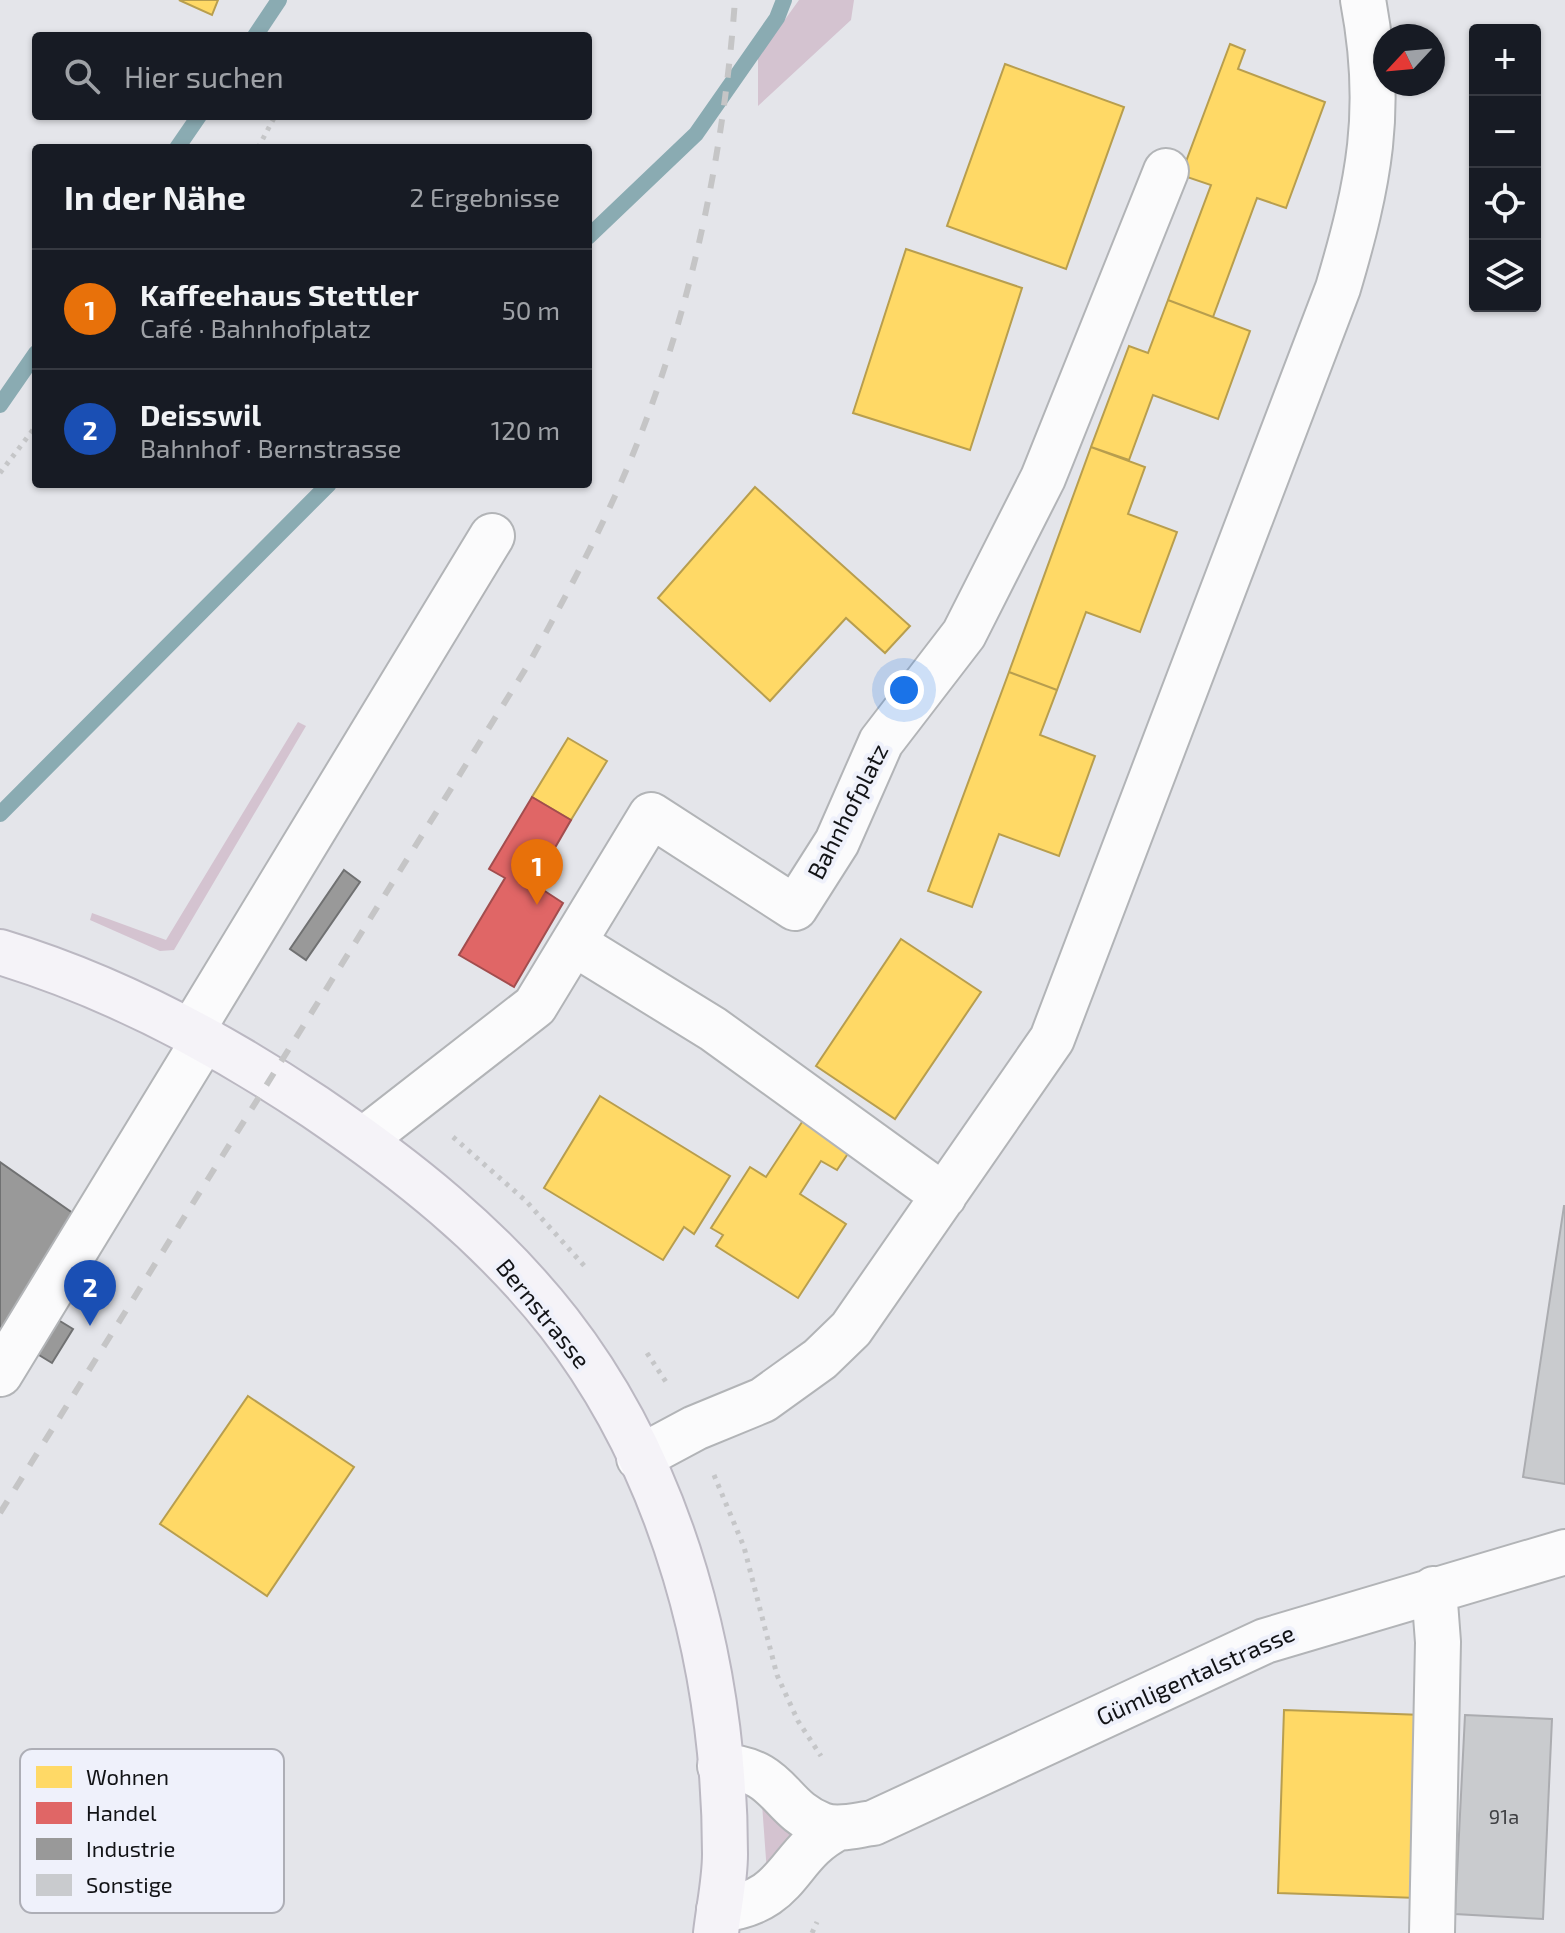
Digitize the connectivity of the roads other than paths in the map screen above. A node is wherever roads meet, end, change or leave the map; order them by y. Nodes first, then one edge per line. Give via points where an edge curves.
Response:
1 (1363, 0) edge
2 (1166, 171) dead end
3 (492, 536) dead end
4 (575, 944) junction
5 (0, 952) edge
6 (198, 1035) junction
7 (363, 1140) junction
8 (944, 1196) junction
9 (0, 1374) edge
10 (639, 1458) junction
11 (1565, 1552) edge
12 (1434, 1589) junction
13 (720, 1766) junction
14 (843, 1827) junction
15 (717, 1921) edge
16 (1432, 1933) edge

1 - 8 street via 1376,95 1372,152 1338,288 1052,1039
2 - 4 street, Bahnhofplatz via 1029,507 964,634 881,742 837,842 795,908 651,815
3 - 6 street
4 - 7 street, Bahnhofplatz via 535,1006
4 - 8 street via 713,1029
5 - 6 main road, Bernstrasse
6 - 7 main road, Bernstrasse
6 - 9 street
7 - 10 main road, Bernstrasse via 445,1203 534,1293 587,1362
8 - 10 street via 851,1329 820,1359 763,1400
10 - 13 main road, Bernstrasse via 671,1529 689,1589 705,1651
11 - 12 street, Gümligentalstrasse
12 - 14 street, Gümligentalstrasse via 1265,1641 898,1814
12 - 16 street via 1438,1642
13 - 14 street via 756,1772 799,1811 822,1825
13 - 15 main road, Bernstrasse via 725,1856
14 - 15 street, Gümligentalstrasse via 823,1835 757,1902

